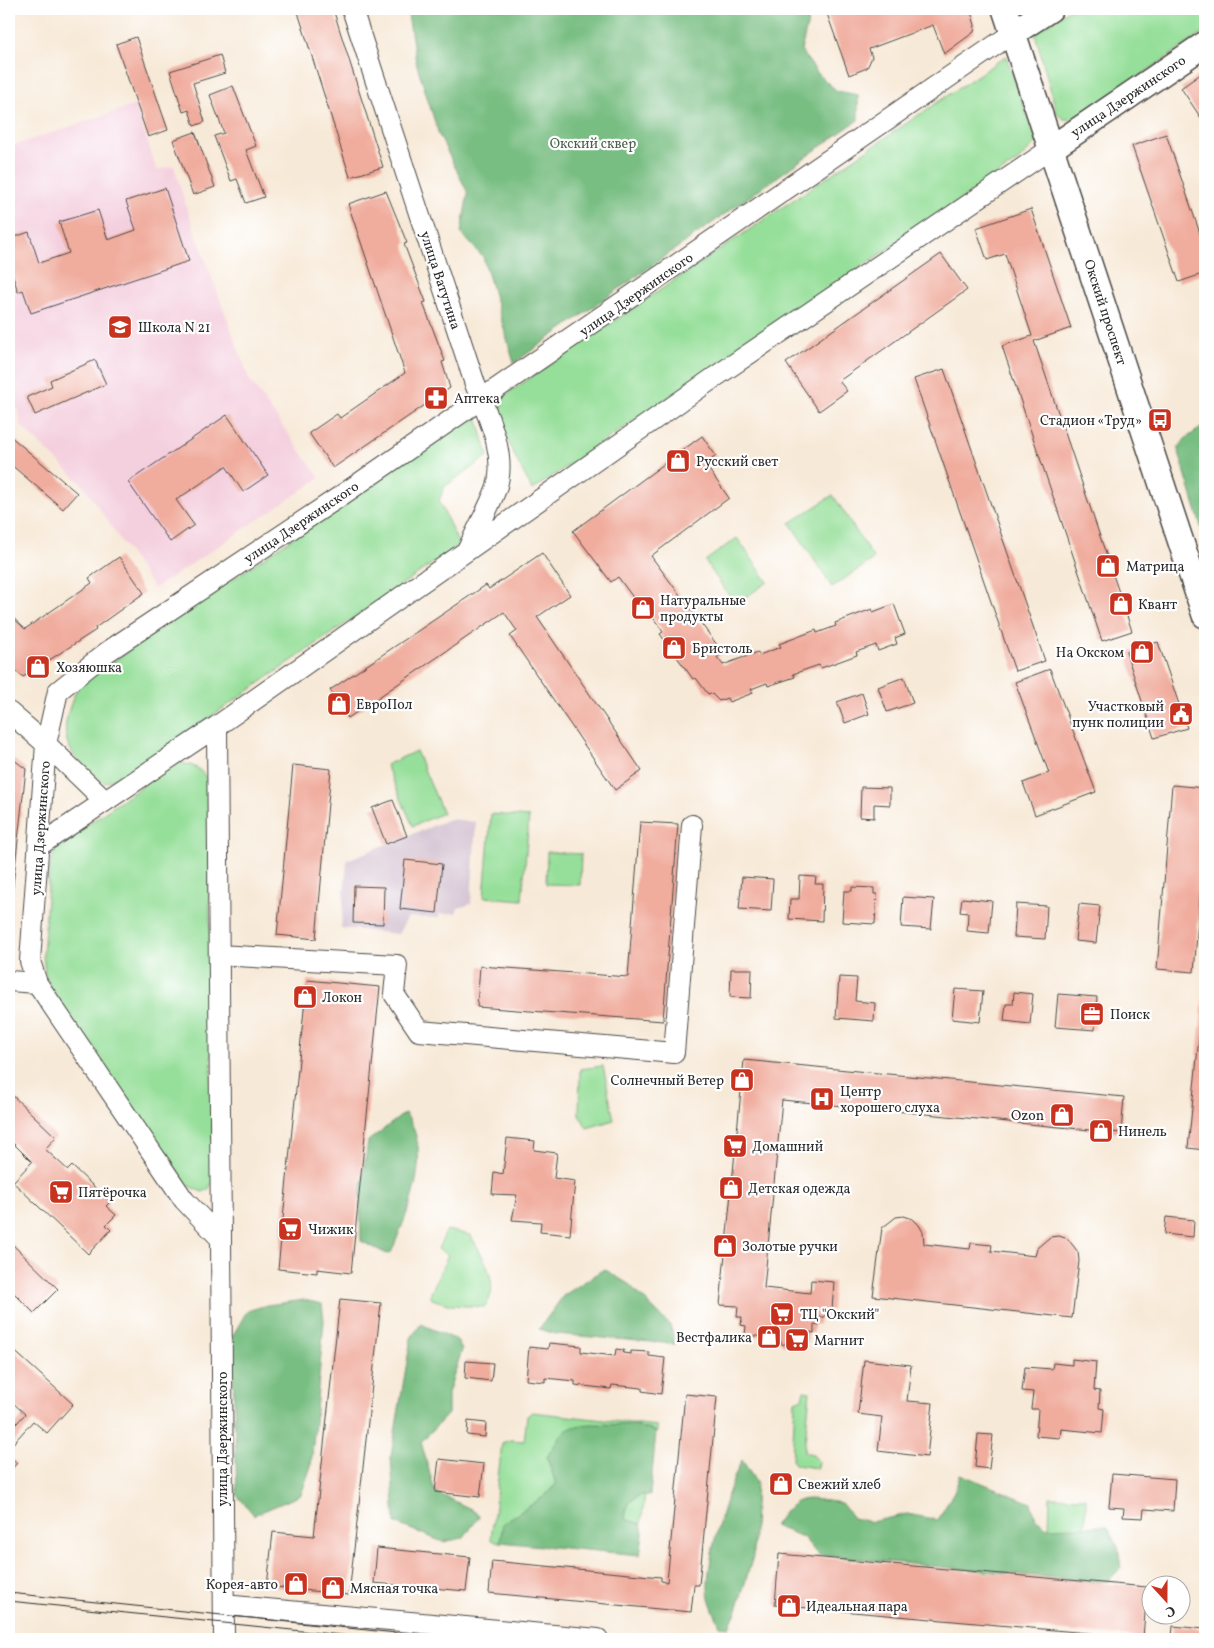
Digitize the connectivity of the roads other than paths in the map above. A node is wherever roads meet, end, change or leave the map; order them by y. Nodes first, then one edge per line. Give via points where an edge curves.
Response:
1 (352, 9) edge
2 (1006, 9) edge
3 (1050, 9) edge
4 (1013, 33) junction
5 (1205, 44) edge
6 (1052, 148) junction
7 (481, 400) junction
8 (468, 551) junction
9 (1205, 615) edge
10 (9, 712) edge
11 (217, 726) junction
12 (46, 744) junction
13 (104, 800) junction
14 (692, 825) dead end
15 (40, 845) junction
16 (219, 954) junction
17 (9, 981) edge
18 (37, 984) junction
19 (221, 1239) junction
20 (224, 1604) junction
21 (224, 1639) edge
22 (598, 1639) edge

1 - 7 street, улица Ватутина
2 - 4 main road, Окский проспект
3 - 4 main road, улица Дзержинского
4 - 6 main road, Окский проспект
4 - 7 street, улица Дзержинского
5 - 6 main road, улица Дзержинского
6 - 8 street via 712,379
6 - 9 main road, Окский проспект
7 - 8 street, улица Ватутина via 494,432 497,487
7 - 12 street, улица Дзержинского via 107,652 58,691
8 - 11 street
10 - 12 street
11 - 13 street
11 - 16 street, улица Дзержинского
12 - 13 street
12 - 15 street, улица Дзержинского
13 - 15 street
14 - 16 street via 674,1054 419,1031 394,994 397,965
15 - 18 street, улица Дзержинского via 30,962
16 - 19 street, улица Дзержинского
17 - 18 street
18 - 19 street, улица Дзержинского via 184,1200
19 - 20 street, улица Дзержинского
20 - 21 street, улица Дзержинского
20 - 22 street

